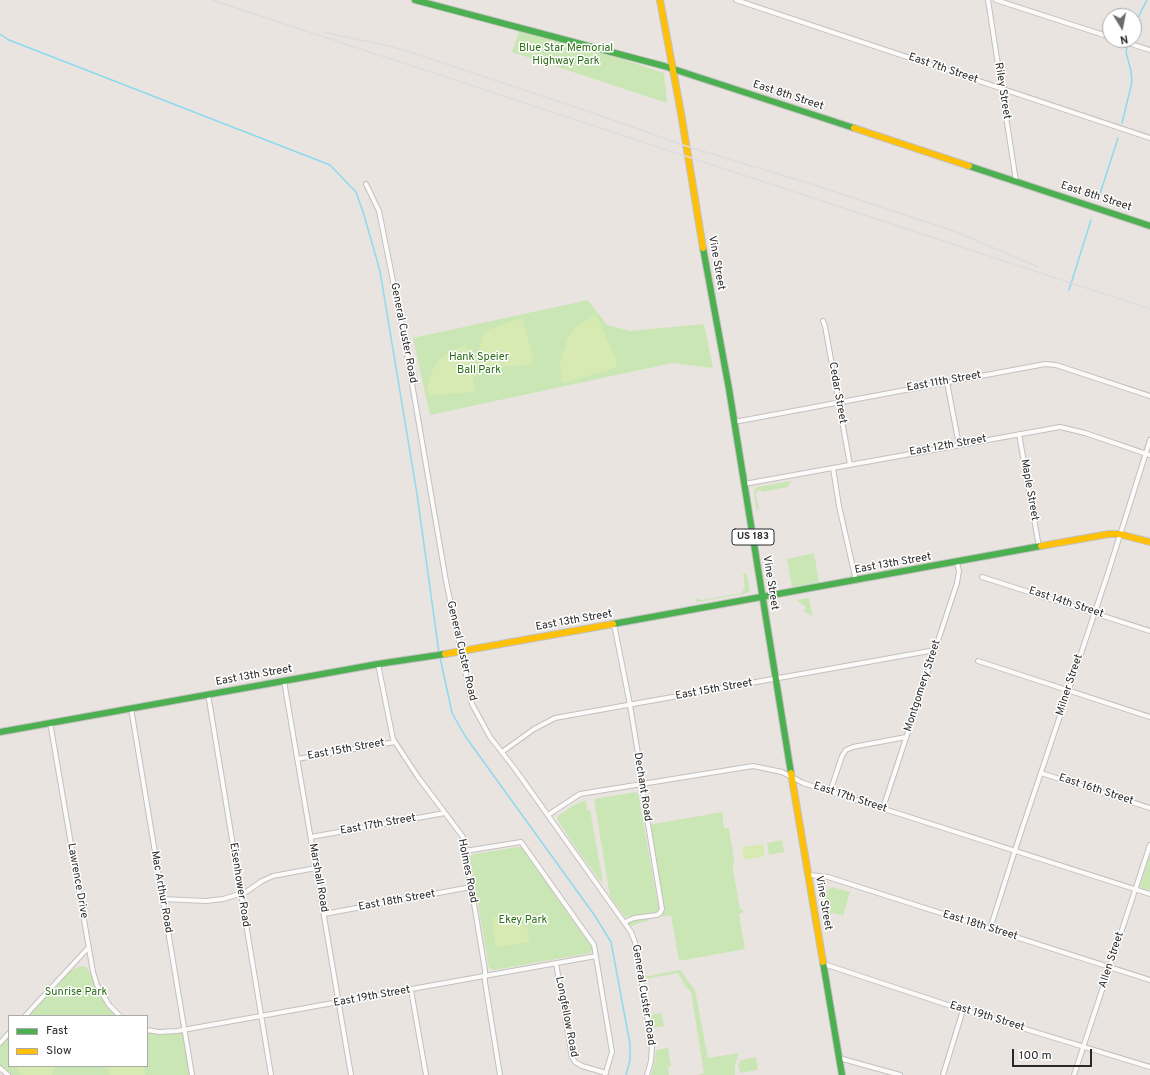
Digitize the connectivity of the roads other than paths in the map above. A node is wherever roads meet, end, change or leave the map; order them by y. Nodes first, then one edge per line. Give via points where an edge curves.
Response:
1 (415, 0) edge
2 (660, 0) edge
3 (736, 0) edge
4 (988, 0) edge
5 (996, 0) edge
6 (1102, 34) edge
7 (673, 69) junction
8 (1002, 89) junction
9 (1150, 138) edge
10 (1016, 181) junction
11 (366, 184) dead end
12 (1150, 226) edge
13 (823, 321) dead end
14 (947, 382) junction
15 (1150, 396) edge
16 (839, 402) junction
17 (734, 422) junction
18 (1019, 434) junction
19 (1150, 440) edge
20 (959, 444) junction
21 (1148, 454) edge
22 (850, 464) junction
23 (833, 468) junction
24 (744, 484) junction
25 (1119, 534) junction
26 (1150, 542) edge
27 (1038, 547) junction
28 (957, 563) junction
29 (982, 577) dead end
30 (856, 581) junction
31 (762, 598) junction
32 (1094, 612) junction
33 (614, 624) junction
34 (1150, 630) edge
35 (935, 650) junction
36 (460, 651) junction
37 (978, 661) dead end
38 (378, 664) junction
39 (776, 679) junction
40 (284, 681) junction
41 (1068, 690) junction
42 (208, 694) junction
43 (630, 705) junction
44 (130, 708) junction
45 (1150, 717) edge
46 (50, 722) junction
47 (0, 732) edge
48 (906, 737) junction
49 (395, 742) junction
50 (502, 752) junction
51 (297, 759) junction
52 (1041, 773) junction
53 (793, 778) junction
54 (643, 784) junction
55 (830, 792) junction
56 (883, 808) junction
57 (1150, 808) edge
58 (445, 813) junction
59 (548, 815) junction
60 (311, 837) junction
61 (1150, 845) edge
62 (465, 851) junction
63 (1015, 851) junction
64 (316, 868) junction
65 (809, 875) junction
66 (471, 887) junction
67 (1135, 889) junction
68 (240, 894) junction
69 (1150, 894) edge
70 (162, 899) junction
71 (324, 914) junction
72 (625, 922) junction
73 (990, 929) junction
74 (89, 947) junction
75 (596, 956) junction
76 (556, 963) junction
77 (824, 964) junction
78 (1110, 968) junction
79 (485, 976) junction
80 (1150, 980) edge
81 (411, 990) junction
82 (339, 1003) junction
83 (963, 1010) junction
84 (26, 1015) edge
85 (119, 1015) edge
86 (261, 1016) junction
87 (148, 1030) edge
88 (185, 1030) junction
89 (8, 1034) edge
90 (0, 1043) edge
91 (1083, 1047) junction
92 (839, 1058) junction
93 (1150, 1067) edge
94 (0, 1068) edge
95 (605, 1074) edge
96 (8, 1075) edge
97 (192, 1075) edge
98 (271, 1075) edge
99 (351, 1075) edge
100 (426, 1075) edge
101 (500, 1075) edge
102 (647, 1075) edge
103 (842, 1075) edge
104 (900, 1075) edge
105 (943, 1075) edge
106 (1074, 1075) edge

1 - 7 main road, East 8th Street
2 - 7 main road, Vine Street / US 183
3 - 8 street, East 7th Street
4 - 8 street, Riley Street
5 - 6 street
7 - 10 main road, East 8th Street
7 - 17 main road, Vine Street / US 183
8 - 9 street, East 7th Street
8 - 10 street, Riley Street
10 - 12 main road, East 8th Street
11 - 36 street, General Custer Road via 380,212 405,338
13 - 16 street, Cedar Street
14 - 15 street, East 11th Street via 1045,364 1056,365
14 - 16 street, East 11th Street
14 - 20 street
16 - 17 street, East 11th Street
16 - 22 street, Cedar Street
17 - 24 main road, Vine Street / US 183
18 - 20 street, East 12th Street
18 - 21 street, East 12th Street via 1060,427
18 - 27 street, Maple Street
19 - 21 street, Milner Street
20 - 22 street, East 12th Street
21 - 25 street, Milner Street
22 - 23 street, East 12th Street
23 - 24 street, East 12th Street
23 - 30 street
24 - 31 main road, Vine Street / US 183
25 - 26 main road, East 13th Street
25 - 27 main road, East 13th Street
25 - 32 street, Milner Street
27 - 28 main road, East 13th Street
28 - 30 main road, East 13th Street
28 - 35 street, Montgomery Street via 959,576
29 - 32 street, East 14th Street
30 - 31 main road, East 13th Street
31 - 33 main road, East 13th Street
31 - 39 main road, Vine Street / US 183
32 - 34 street, East 14th Street
32 - 41 street, Milner Street
33 - 36 main road, East 13th Street
33 - 43 street, Dechant Road
35 - 39 street, East 15th Street
35 - 48 street, Montgomery Street
36 - 38 main road, East 13th Street
36 - 50 street, General Custer Road via 472,704 490,737
37 - 41 street
38 - 40 main road, East 13th Street
38 - 49 street, Holmes Road
39 - 43 street, East 15th Street
39 - 53 main road, Vine Street / US 183
40 - 42 main road, East 13th Street
40 - 51 street, Marshall Road
41 - 45 street
41 - 52 street, Milner Street
42 - 44 main road, East 13th Street
42 - 68 street, Eisenhower Road
43 - 50 street, East 15th Street via 556,718 534,729
43 - 54 street, Dechant Road
44 - 46 main road, East 13th Street
44 - 70 street, Mac Arthur Road
46 - 47 main road, East 13th Street
46 - 74 street, Lawrence Drive
48 - 55 street via 846,750
48 - 56 street, Montgomery Street
49 - 51 street, East 15th Street
49 - 58 street, Holmes Road
50 - 59 street, General Custer Road
51 - 60 street, Marshall Road
52 - 57 street, East 16th Street
52 - 63 street, Milner Street
53 - 54 street, East 17th Street via 782,772 753,766
53 - 55 street, East 17th Street
53 - 65 main road, Vine Street / US 183
54 - 59 street, East 17th Street via 580,794
54 - 72 street, Dechant Road via 662,909 657,915 632,918
55 - 56 street, East 17th Street
56 - 63 street, East 17th Street
58 - 60 street, East 17th Street
58 - 62 street, Holmes Road via 463,837
59 - 72 street, General Custer Road
60 - 64 street, Marshall Road
61 - 67 street, Allen Street
62 - 66 street, Holmes Road
62 - 75 street via 521,842 594,945
63 - 67 street, East 17th Street
63 - 73 street, Milner Street
64 - 68 street via 273,876
64 - 71 street, Marshall Road
65 - 73 street, East 18th Street via 828,877
65 - 77 main road, Vine Street / US 183
66 - 71 street, East 18th Street
66 - 79 street, Holmes Road
67 - 69 street, East 17th Street
67 - 78 street, Allen Street
68 - 70 street via 206,901
68 - 86 street, Eisenhower Road
70 - 88 street, Mac Arthur Road
71 - 82 street, Marshall Road
72 - 102 street, General Custer Road via 635,942 652,1046
73 - 78 street, East 18th Street
74 - 84 street
74 - 85 street via 97,985 109,1005
75 - 76 street, East 19th Street
75 - 95 street via 612,1052
76 - 79 street, East 19th Street
76 - 95 street, Longfellow Road via 572,1057 582,1066
77 - 83 street, East 19th Street
77 - 92 main road, Vine Street / US 183
78 - 80 street, East 18th Street
78 - 91 street, Allen Street
79 - 81 street, East 19th Street
79 - 101 street, Holmes Road
81 - 82 street, East 19th Street
81 - 100 street
82 - 86 street, East 19th Street
82 - 99 street, Marshall Road
83 - 91 street, East 19th Street
83 - 105 street
86 - 88 street, East 19th Street
86 - 98 street, Eisenhower Road
87 - 88 street, East 19th Street
88 - 97 street, Mac Arthur Road
89 - 90 street
91 - 93 street, East 19th Street
91 - 106 street, Allen Street
92 - 103 main road, Vine Street / US 183
92 - 104 street
94 - 96 street

